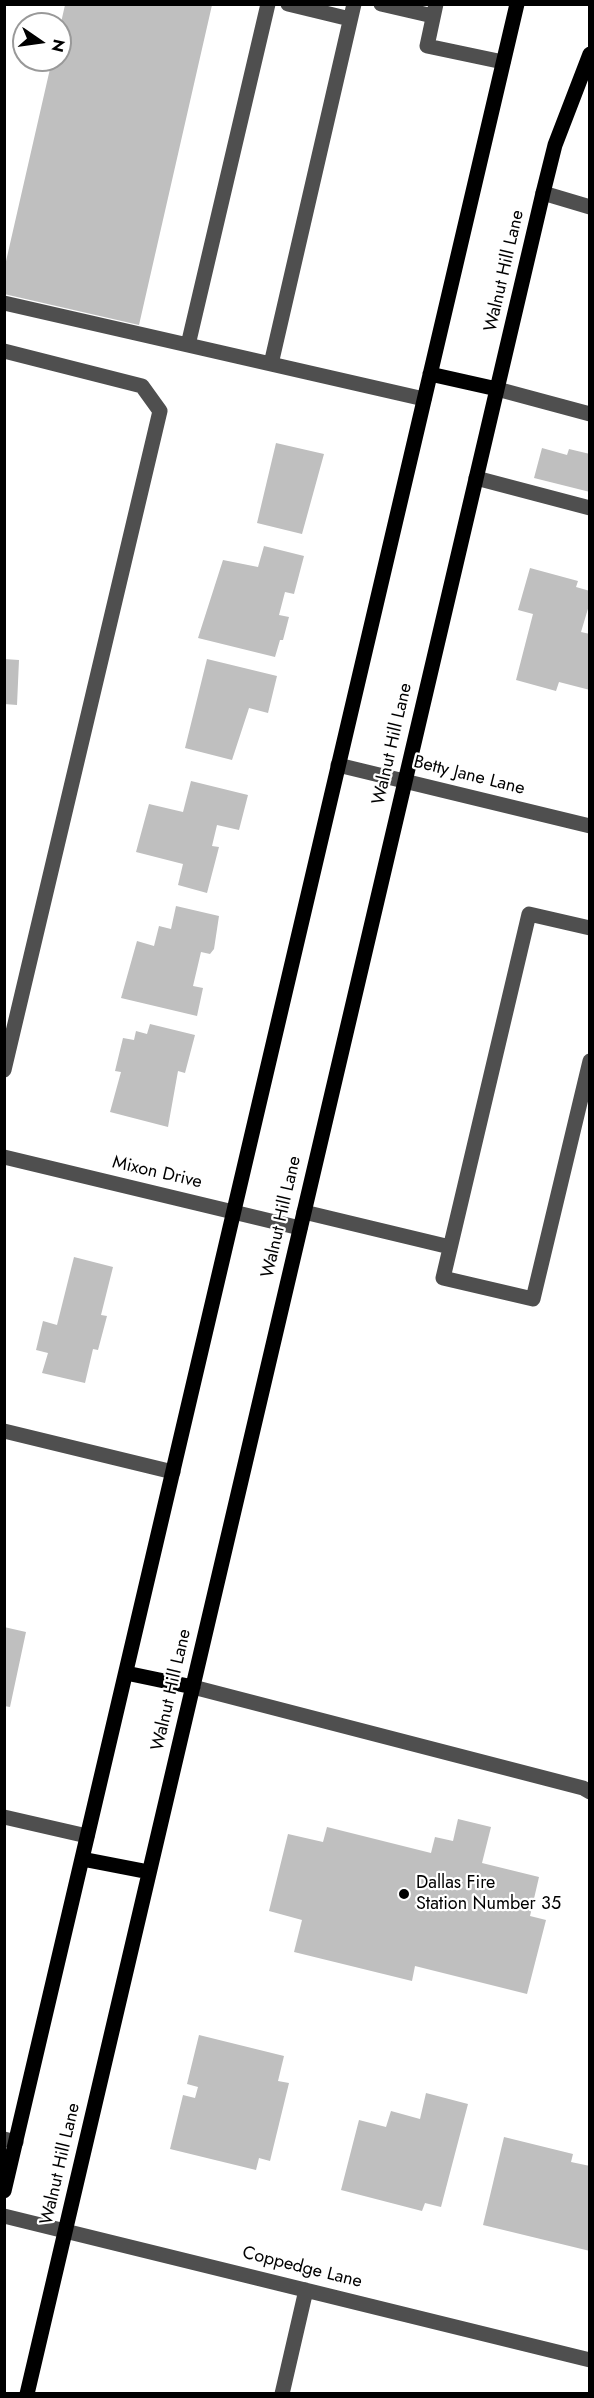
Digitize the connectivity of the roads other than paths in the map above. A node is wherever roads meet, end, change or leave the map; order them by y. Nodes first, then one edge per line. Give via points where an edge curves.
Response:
1 (268, 4) edge
2 (288, 4) edge
3 (381, 4) edge
4 (518, 4) edge
5 (435, 10) edge
6 (352, 12) edge
7 (590, 54) edge
8 (503, 62) junction
9 (543, 193) junction
10 (590, 207) edge
11 (4, 303) edge
12 (188, 345) junction
13 (4, 351) edge
14 (271, 364) junction
15 (430, 374) junction
16 (497, 389) junction
17 (424, 399) junction
18 (590, 414) edge
19 (476, 478) junction
20 (590, 508) edge
21 (338, 765) junction
22 (405, 781) junction
23 (590, 826) edge
24 (590, 928) edge
25 (590, 1061) edge
26 (4, 1070) edge
27 (4, 1157) edge
28 (234, 1212) junction
29 (304, 1212) junction
30 (300, 1228) junction
31 (450, 1247) junction
32 (4, 1431) edge
33 (173, 1472) junction
34 (126, 1673) junction
35 (193, 1687) junction
36 (590, 1792) edge
37 (4, 1817) edge
38 (87, 1836) junction
39 (82, 1859) junction
40 (149, 1872) junction
41 (10, 2140) edge
42 (4, 2191) edge
43 (4, 2216) edge
44 (65, 2230) junction
45 (306, 2290) junction
46 (590, 2360) edge
47 (27, 2394) edge
48 (282, 2394) edge

1 - 12 street
2 - 6 street
3 - 5 street
4 - 8 main road
5 - 8 street via 427,46
6 - 14 street
7 - 9 main road, Walnut Hill Lane via 555,145
8 - 15 main road
9 - 10 street
9 - 16 main road, Walnut Hill Lane
11 - 12 street
12 - 14 street
13 - 26 street via 142,386 160,411
14 - 17 street
15 - 16 main road
15 - 17 main road
16 - 18 street
16 - 19 main road, Walnut Hill Lane
17 - 21 main road
19 - 20 street
19 - 22 main road, Walnut Hill Lane
21 - 22 street, Betty Jane Lane
21 - 28 main road
22 - 23 street, Betty Jane Lane
22 - 29 main road, Walnut Hill Lane
24 - 31 street via 529,914
25 - 31 street via 533,1299 443,1278
27 - 28 street, Mixon Drive
28 - 30 street, Mixon Drive
28 - 33 main road
29 - 30 main road, Walnut Hill Lane
29 - 31 street
30 - 35 main road, Walnut Hill Lane
32 - 33 street
33 - 34 main road
34 - 35 main road
34 - 38 main road
35 - 36 street
35 - 40 main road, Walnut Hill Lane
37 - 38 street
38 - 39 main road
39 - 40 main road
39 - 41 main road
40 - 44 main road, Walnut Hill Lane
41 - 42 main road
43 - 44 street, Coppedge Lane
44 - 45 street, Coppedge Lane
44 - 47 main road, Walnut Hill Lane
45 - 46 street, Coppedge Lane
45 - 48 street

